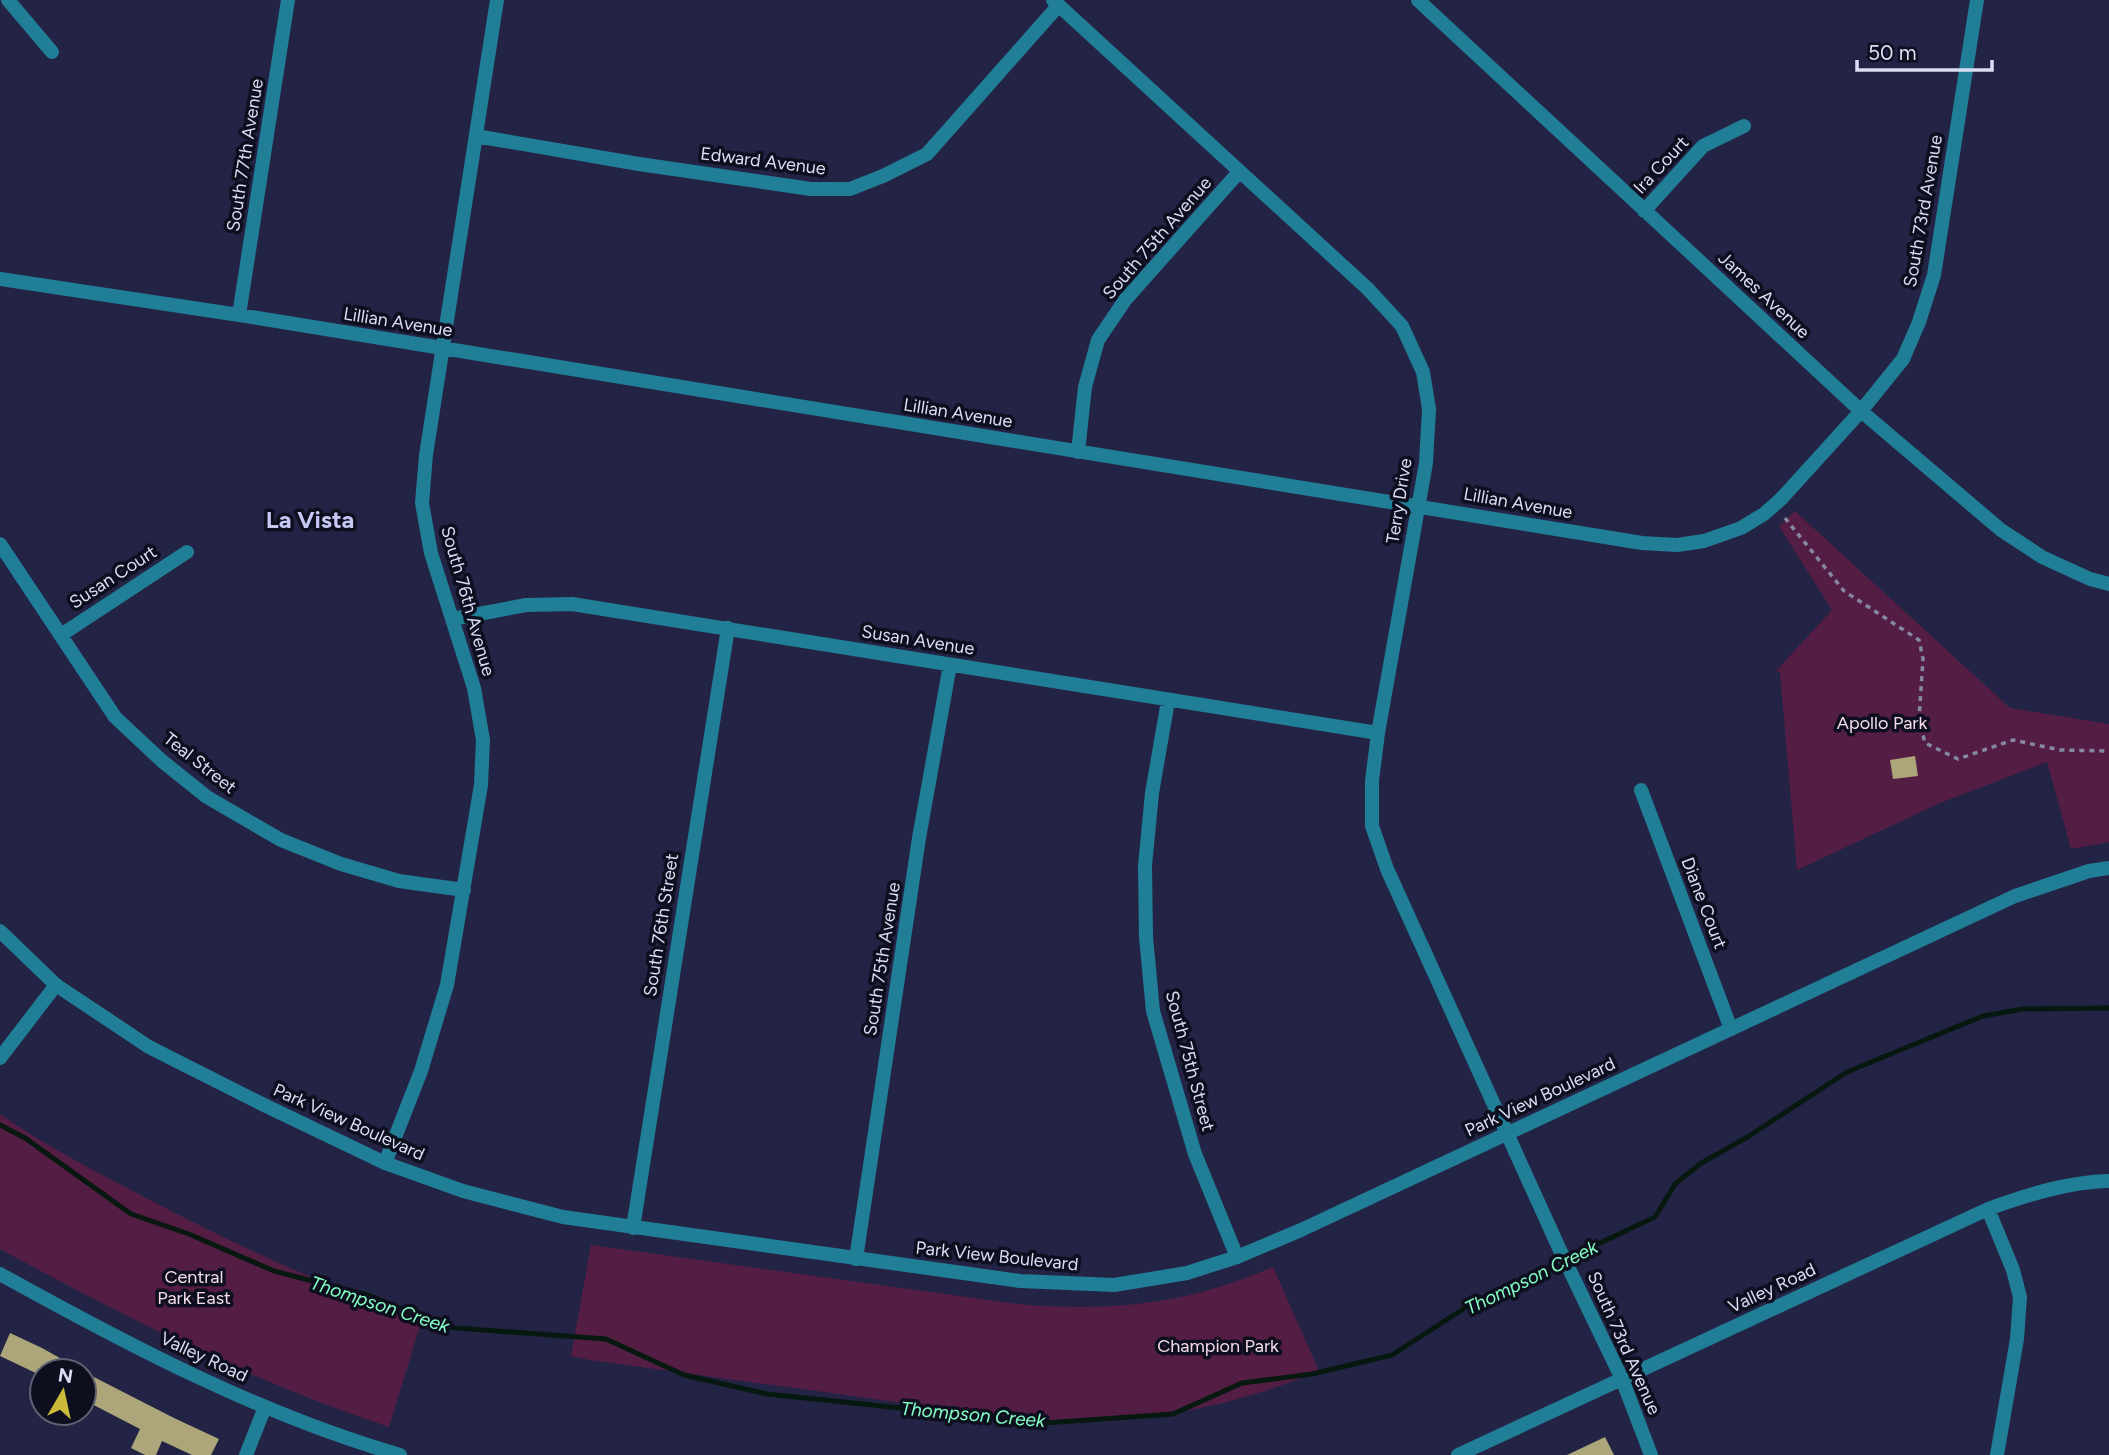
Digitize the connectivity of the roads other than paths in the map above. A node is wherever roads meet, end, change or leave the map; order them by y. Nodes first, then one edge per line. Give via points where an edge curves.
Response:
1 (8, 0) edge
2 (288, 0) edge
3 (496, 0) edge
4 (1977, 0) edge
5 (1056, 3) edge
6 (1426, 3) edge
7 (52, 52) dead end
8 (1744, 126) dead end
9 (476, 136) junction
10 (1239, 172) junction
11 (1644, 211) junction
12 (0, 279) edge
13 (239, 315) junction
14 (443, 348) junction
15 (1861, 411) junction
16 (1078, 452) junction
17 (1418, 505) junction
18 (0, 544) edge
19 (187, 552) dead end
20 (2109, 584) edge
21 (452, 619) junction
22 (728, 628) junction
23 (61, 635) junction
24 (950, 665) junction
25 (1168, 701) junction
26 (1378, 733) junction
27 (1641, 790) dead end
28 (2109, 868) edge
29 (464, 890) junction
30 (0, 931) edge
31 (56, 985) junction
32 (1731, 1029) junction
33 (0, 1058) edge
34 (1507, 1133) junction
35 (385, 1163) junction
36 (2109, 1181) edge
37 (1988, 1209) junction
38 (633, 1228) junction
39 (1237, 1257) junction
40 (856, 1259) junction
41 (0, 1274) edge
42 (1622, 1379) junction
43 (265, 1407) junction
44 (246, 1455) edge
45 (400, 1455) edge
46 (1458, 1455) edge
47 (1651, 1455) edge
48 (1997, 1455) edge

1 - 7 street
2 - 13 street, South 77th Avenue
3 - 9 street, South 76th Avenue
4 - 15 street, South 73rd Avenue via 1934,275 1903,359
5 - 9 street, Edward Avenue via 927,154 850,189 811,189
5 - 10 street, Terry Drive
6 - 11 street, James Avenue
8 - 11 street, Ira Court via 1703,146
9 - 14 street, South 76th Avenue
10 - 16 street, South 75th Avenue via 1125,300 1098,340 1085,387
10 - 17 street, Terry Drive via 1368,289 1402,326 1423,372 1429,410
11 - 15 street, James Avenue
12 - 13 street, Lillian Avenue
13 - 14 street, Lillian Avenue
14 - 16 street, Lillian Avenue
14 - 21 street, South 76th Avenue via 422,502 430,553
15 - 17 street, Lillian Avenue via 1764,514 1730,533 1691,544 1642,543
15 - 20 street, James Avenue via 2001,530 2042,556
16 - 17 street, Lillian Avenue
17 - 26 street, Terry Drive
18 - 23 street, Teal Street
19 - 23 street, Susan Court
21 - 22 street, Susan Avenue via 526,605 572,604
21 - 29 street, South 76th Avenue via 474,688 483,740 481,785
22 - 24 street, Susan Avenue
22 - 38 street, South 76th Street
23 - 29 street, Teal Street via 116,717 207,797 281,840 341,864 399,881
24 - 25 street, Susan Avenue
24 - 40 street, South 75th Avenue via 919,838
25 - 26 street, Susan Avenue
25 - 39 street, South 75th Street via 1145,866 1153,1011 1195,1154
26 - 34 street, Terry Drive via 1372,826 1387,869
27 - 32 street, Diane Court
28 - 32 street, Park View Boulevard via 2015,895
29 - 35 street, South 76th Avenue via 447,985 421,1071
30 - 31 street, Park View Boulevard
31 - 33 street
31 - 35 street, Park View Boulevard via 149,1047
32 - 34 street, Park View Boulevard
34 - 39 street, Park View Boulevard
34 - 42 street, South 73rd Avenue
35 - 38 street, Park View Boulevard via 463,1191 563,1217
36 - 37 street, Valley Road via 2027,1195
37 - 42 street, Valley Road
37 - 48 street via 2020,1297
38 - 40 street, Park View Boulevard
39 - 40 street, Park View Boulevard via 1187,1273 1114,1285 1020,1281
41 - 43 street, Valley Road via 186,1372
42 - 46 street, Valley Road
42 - 47 street, South 73rd Avenue
43 - 44 street
43 - 45 street, Valley Road

